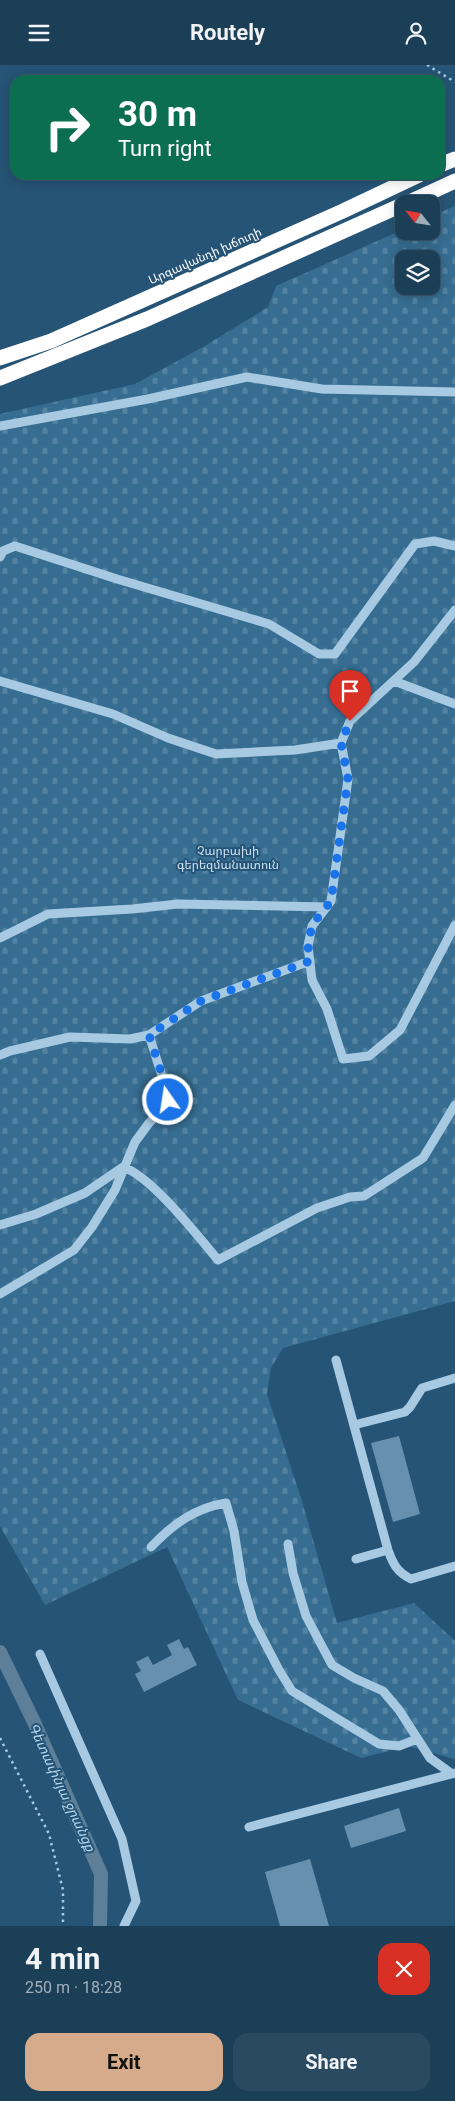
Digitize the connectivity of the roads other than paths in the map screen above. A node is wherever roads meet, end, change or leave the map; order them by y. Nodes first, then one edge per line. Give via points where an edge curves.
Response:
1 (408, 180) edge
2 (455, 181) edge
3 (424, 195) edge
4 (395, 208) edge
5 (0, 358) edge
6 (0, 378) edge
7 (455, 392) edge
8 (0, 426) edge
9 (455, 546) edge
10 (0, 557) edge
11 (455, 610) edge
12 (0, 681) edge
13 (394, 681) junction
14 (455, 704) edge
15 (341, 743) junction
16 (327, 907) junction
17 (455, 925) edge
18 (0, 938) edge
19 (310, 961) junction
20 (149, 1035) junction
21 (0, 1055) edge
22 (455, 1105) edge
23 (126, 1167) junction
24 (0, 1225) edge
25 (0, 1293) edge
26 (336, 1360) dead end
27 (455, 1378) edge
28 (354, 1425) junction
29 (288, 1544) dead end
30 (152, 1547) dead end
31 (388, 1550) junction
32 (356, 1559) dead end
33 (455, 1566) edge
34 (40, 1654) dead end
35 (417, 1739) junction
36 (454, 1774) edge
37 (249, 1827) dead end
38 (124, 1926) edge

1 - 5 highway, Արգավանդի խճուղի via 51,341
2 - 3 highway
4 - 6 highway via 147,319
7 - 8 street via 322,389 247,377
9 - 10 street via 434,541 415,544 335,654 319,654 269,625 15,546 3,551
11 - 13 street via 414,662
12 - 15 street via 113,714 216,754 295,750
13 - 14 street
13 - 15 street via 350,721
15 - 16 street via 348,779 331,901
16 - 18 street via 178,904 48,914
16 - 19 street via 312,925 308,946
17 - 19 street via 400,1030 370,1056 342,1059 327,1009 312,980
19 - 20 street via 201,1001
20 - 21 street via 130,1039 70,1037
20 - 23 street via 168,1100 135,1141
22 - 23 street via 424,1158 364,1196 317,1208 218,1260 184,1220
23 - 24 street via 85,1193
23 - 25 street via 105,1206 74,1250
26 - 28 street
27 - 28 street via 422,1388 405,1411
28 - 31 street
29 - 35 street via 306,1616 332,1665 382,1691 399,1710
30 - 35 street via 181,1520 211,1505 226,1503 253,1620 292,1691 379,1744 399,1746
31 - 32 street
31 - 33 street via 394,1566 410,1579
34 - 38 street via 122,1839 136,1901
35 - 36 street via 430,1758
36 - 37 street

